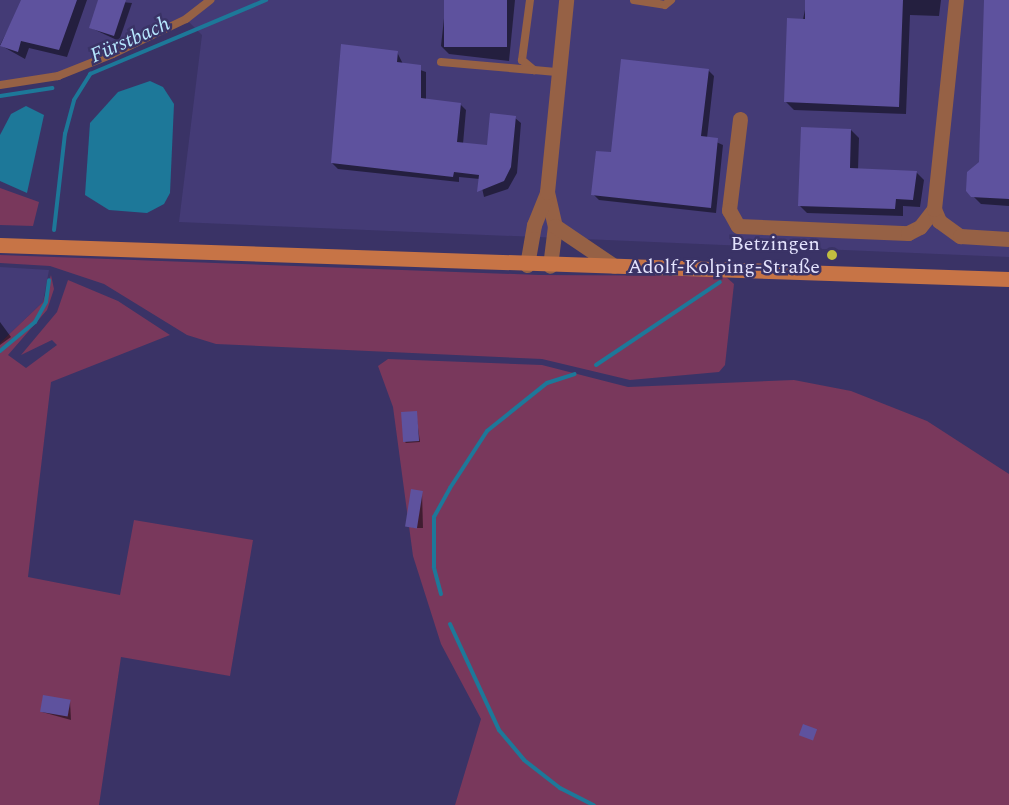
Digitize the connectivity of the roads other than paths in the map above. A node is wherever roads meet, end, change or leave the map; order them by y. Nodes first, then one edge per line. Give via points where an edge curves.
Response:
1 (210, 0) edge
2 (530, 0) edge
3 (566, 0) edge
4 (634, 0) edge
5 (671, 0) edge
6 (956, 0) edge
7 (441, 62) dead end
8 (534, 70) junction
9 (559, 72) junction
10 (0, 85) edge
11 (740, 119) dead end
12 (547, 192) junction
13 (934, 209) junction
14 (555, 226) junction
15 (1009, 239) edge
16 (0, 245) edge
17 (527, 265) junction
18 (550, 266) junction
19 (614, 266) junction
20 (1009, 279) edge

1 - 10 lane via 186,19 113,54 58,76
2 - 8 lane via 521,56
3 - 9 street
4 - 5 lane via 664,5
6 - 13 street
7 - 8 lane
8 - 9 lane
9 - 12 street
11 - 13 street via 729,210 738,226 908,232 920,227
12 - 14 street
12 - 17 street via 534,225
13 - 15 street via 939,221 960,236
14 - 18 street
14 - 19 street
16 - 17 main road
17 - 18 main road
18 - 19 main road
19 - 20 main road

